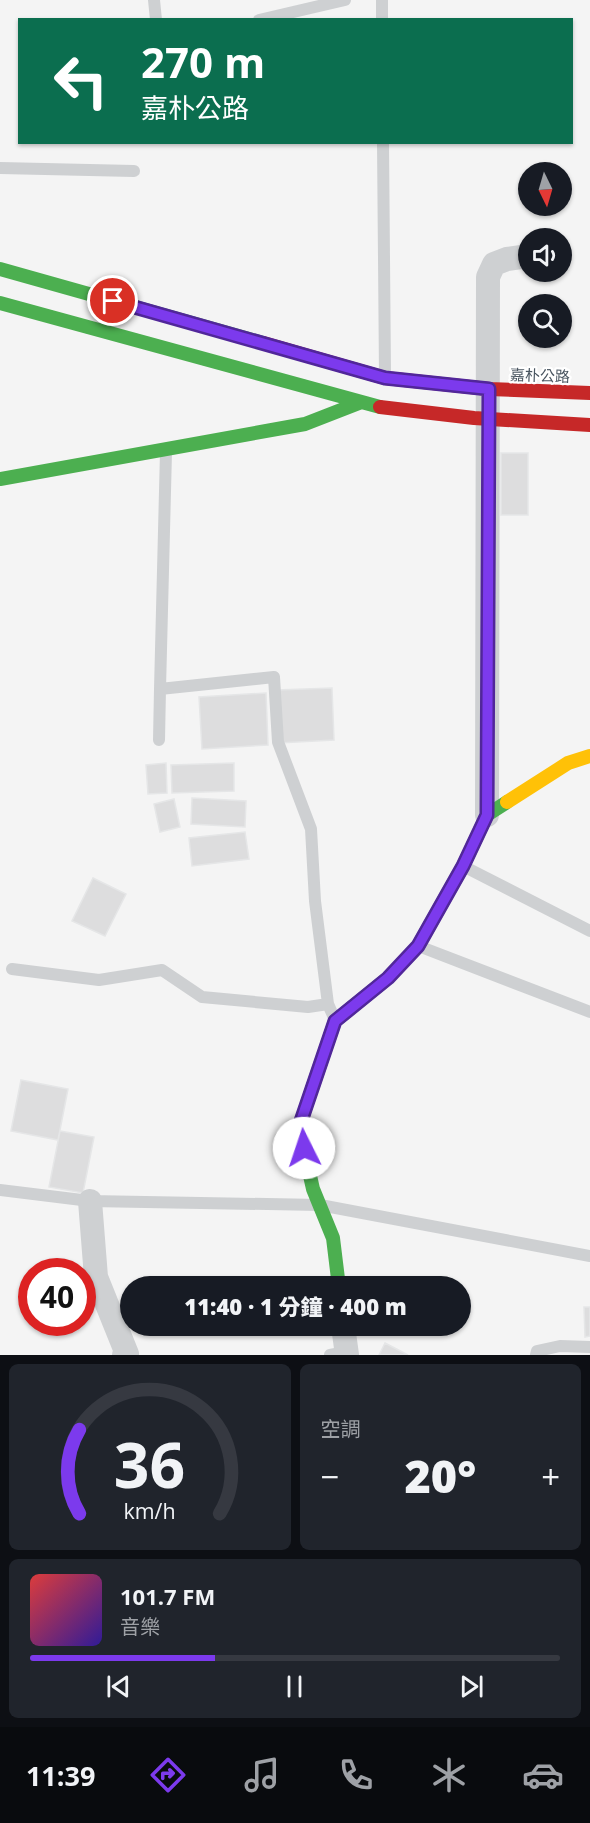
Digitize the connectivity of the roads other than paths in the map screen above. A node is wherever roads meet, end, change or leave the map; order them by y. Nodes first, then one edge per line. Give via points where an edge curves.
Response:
1 (154, 0) edge
2 (345, 0) edge
3 (382, 0) edge
4 (156, 18) edge
5 (268, 18) edge
6 (382, 18) edge
7 (383, 144) edge
8 (0, 168) edge
9 (134, 171) dead end
10 (518, 257) edge
11 (0, 269) edge
12 (0, 303) edge
13 (385, 378) junction
14 (489, 389) junction
15 (590, 393) edge
16 (359, 403) junction
17 (487, 420) junction
18 (590, 425) edge
19 (166, 451) junction
20 (0, 479) edge
21 (160, 689) junction
22 (159, 740) dead end
23 (590, 756) edge
24 (487, 815) junction
25 (463, 866) junction
26 (590, 931) edge
27 (418, 946) junction
28 (12, 969) dead end
29 (328, 1004) junction
30 (590, 1012) edge
31 (335, 1021) junction
32 (0, 1190) edge
33 (90, 1201) junction
34 (320, 1205) junction
35 (590, 1256) edge
36 (338, 1276) edge
37 (342, 1336) edge
38 (590, 1347) edge
39 (341, 1354) edge
40 (124, 1355) edge
41 (536, 1355) edge

1 - 4 lane
2 - 5 lane
3 - 6 lane
7 - 13 lane
8 - 9 lane
10 - 14 street via 494,264 488,277
11 - 13 main road, 嘉朴公路
12 - 16 main road
13 - 14 main road, 嘉朴公路
13 - 16 street
14 - 15 main road, 嘉朴公路
14 - 17 street
16 - 17 main road via 402,412
16 - 19 main road via 305,424
17 - 18 main road
17 - 24 street
19 - 20 main road
19 - 21 lane
21 - 22 lane
21 - 29 lane via 274,677 278,742 311,829
23 - 24 main road via 568,763
24 - 25 main road
25 - 26 lane
25 - 27 main road
27 - 30 lane
27 - 31 main road via 388,978
28 - 29 lane via 99,980 162,970 202,997 308,1007
29 - 31 lane
31 - 34 main road via 299,1127
32 - 33 lane
33 - 34 lane
33 - 40 street via 96,1277 127,1354
34 - 35 lane
34 - 36 main road via 333,1238
37 - 39 street
38 - 41 lane via 560,1346 537,1351

